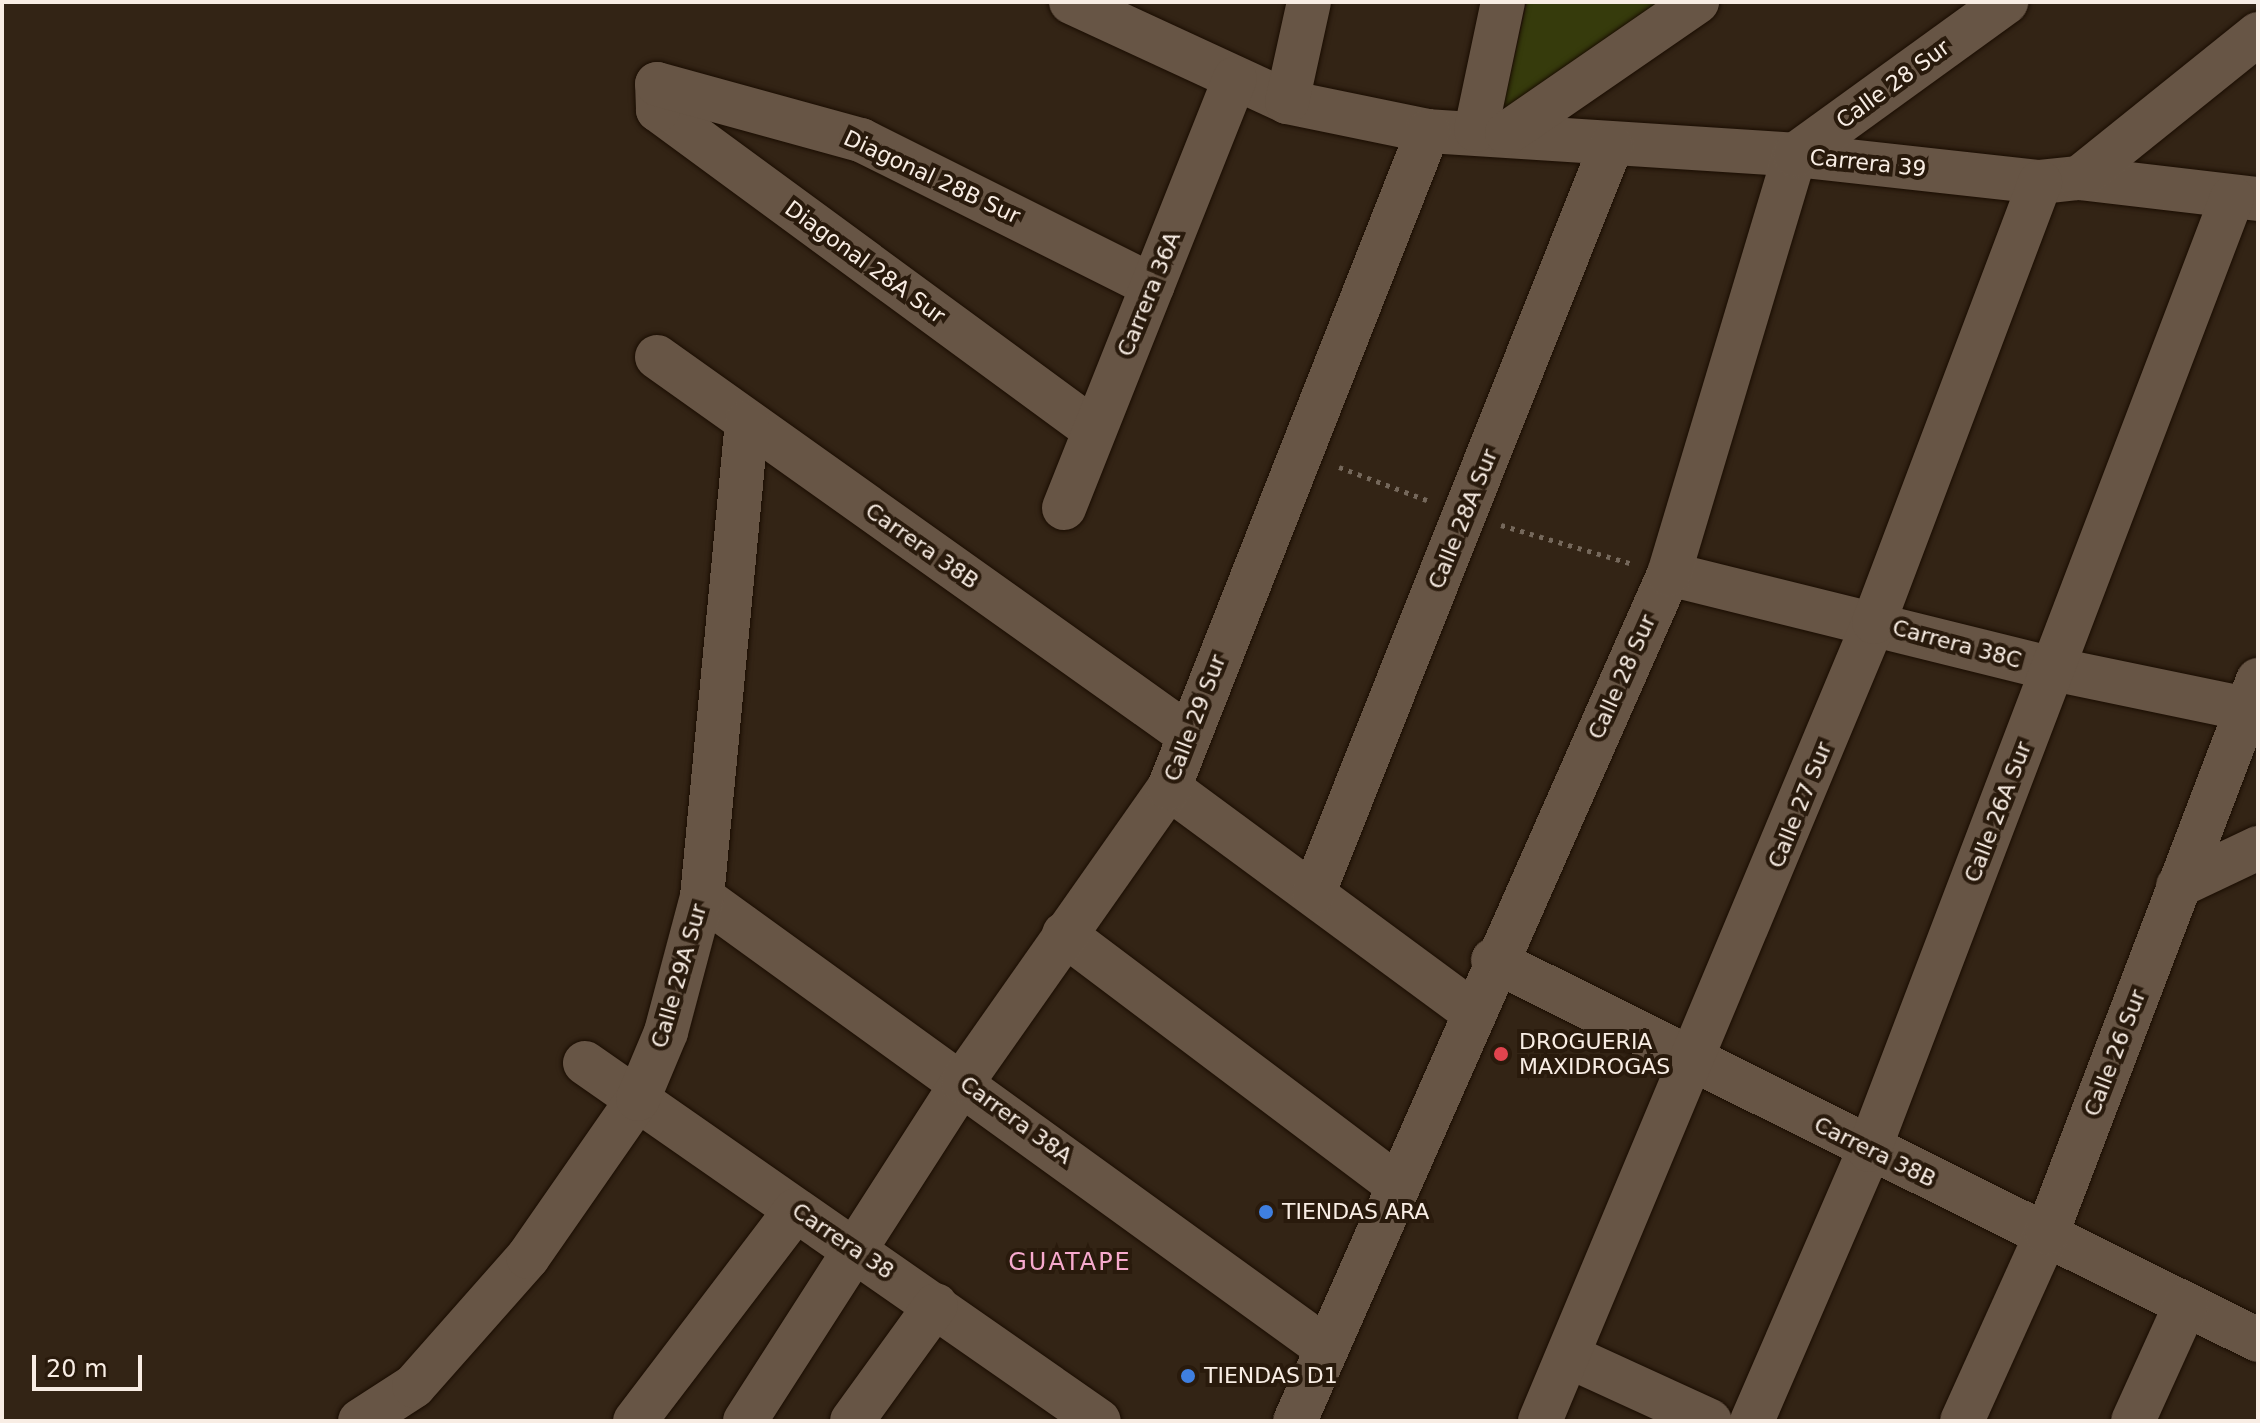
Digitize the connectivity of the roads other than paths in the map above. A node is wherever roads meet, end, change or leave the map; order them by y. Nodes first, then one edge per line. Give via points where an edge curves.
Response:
1 (1071, 2) edge
2 (1309, 2) edge
3 (1503, 2) edge
4 (1697, 2) edge
5 (2006, 2) edge
6 (1117, 14) edge
7 (2258, 34) edge
8 (1235, 79) junction
9 (657, 84) joint
10 (1287, 102) junction
11 (1428, 131) junction
12 (1491, 131) junction
13 (1611, 146) junction
14 (1795, 155) junction
15 (2059, 180) junction
16 (2245, 199) edge
17 (1153, 286) junction
18 (657, 357) dead end
19 (747, 422) junction
20 (1094, 430) junction
21 (1064, 508) dead end
22 (1669, 574) junction
23 (1874, 622) junction
24 (2053, 669) junction
25 (2252, 694) edge
26 (1187, 734) junction
27 (1169, 788) junction
28 (2258, 848) edge
29 (2178, 886) junction
30 (1314, 892) junction
31 (702, 897) junction
32 (1064, 934) junction
33 (1493, 960) junction
34 (1474, 1013) junction
35 (585, 1063) dead end
36 (1695, 1063) junction
37 (963, 1081) junction
38 (638, 1099) junction
39 (1869, 1150) junction
40 (1397, 1185) junction
41 (796, 1210) junction
42 (2047, 1233) junction
43 (855, 1248) junction
44 (2186, 1304) junction
45 (936, 1305) junction
46 (2258, 1340) edge
47 (1326, 1348) junction
48 (1568, 1356) junction
49 (1085, 1417) edge
50 (360, 1421) edge
51 (635, 1421) edge
52 (745, 1421) edge
53 (852, 1421) edge
54 (1295, 1421) edge
55 (1540, 1421) edge
56 (1710, 1421) edge
57 (1752, 1421) edge
58 (1962, 1421) edge
59 (2133, 1421) edge

1 - 6 street, Carrera 39
2 - 10 street
3 - 12 street
4 - 12 street
5 - 14 street, Calle 28 Sur
6 - 8 street, Carrera 39
7 - 15 street
8 - 10 street, Carrera 39
8 - 17 street, Carrera 36A
9 - 17 street, Diagonal 28B Sur via 861,140
9 - 20 street, Diagonal 28A Sur via 658,110
10 - 11 street, Carrera 39
11 - 12 street, Carrera 39
11 - 26 street, Calle 29 Sur
12 - 13 street, Carrera 39
13 - 14 street, Carrera 39
13 - 30 street, Calle 28A Sur
14 - 15 street, Carrera 39
14 - 22 street, Calle 28 Sur
15 - 16 street, Carrera 39
15 - 23 street, Calle 27 Sur
16 - 24 street, Calle 26A Sur
17 - 20 street, Carrera 36A
18 - 19 street, Carrera 38B
19 - 26 street, Carrera 38B
19 - 31 street, Calle 29A Sur
20 - 21 street, Carrera 36A
22 - 23 street, Carrera 38C
22 - 33 street, Calle 28 Sur
23 - 24 street, Carrera 38C
23 - 36 street, Calle 27 Sur
24 - 25 street, Carrera 38C
24 - 39 street, Calle 26A Sur
25 - 29 street, Calle 26 Sur
26 - 27 street, Calle 29 Sur
27 - 30 street
27 - 32 street, Calle 29 Sur
28 - 29 street
29 - 42 street, Calle 26 Sur
30 - 34 street
31 - 37 street, Carrera 38A
31 - 38 street, Calle 29A Sur via 666,1032
32 - 37 street, Calle 29 Sur
32 - 40 street
33 - 34 street, Calle 28 Sur
33 - 36 street, Carrera 38B
34 - 40 street, Calle 28 Sur
35 - 38 street, Carrera 38
36 - 39 street, Carrera 38B
36 - 48 street, Calle 27 Sur
37 - 43 street, Calle 29 Sur
37 - 47 street, Carrera 38A
38 - 41 street, Carrera 38
38 - 50 street, Calle 29A Sur via 528,1257 467,1328 414,1386
39 - 42 street, Carrera 38B
39 - 57 street, Calle 26A Sur
40 - 47 street, Calle 28 Sur
41 - 43 street, Carrera 38
41 - 51 street
42 - 44 street, Carrera 38B
42 - 58 street, Calle 26 Sur
43 - 45 street, Carrera 38
43 - 52 street, Calle 29 Sur
44 - 46 street, Carrera 38B
44 - 59 street
45 - 49 street, Carrera 38
45 - 53 street
47 - 54 street, Calle 28 Sur
48 - 55 street, Calle 27 Sur
48 - 56 street

